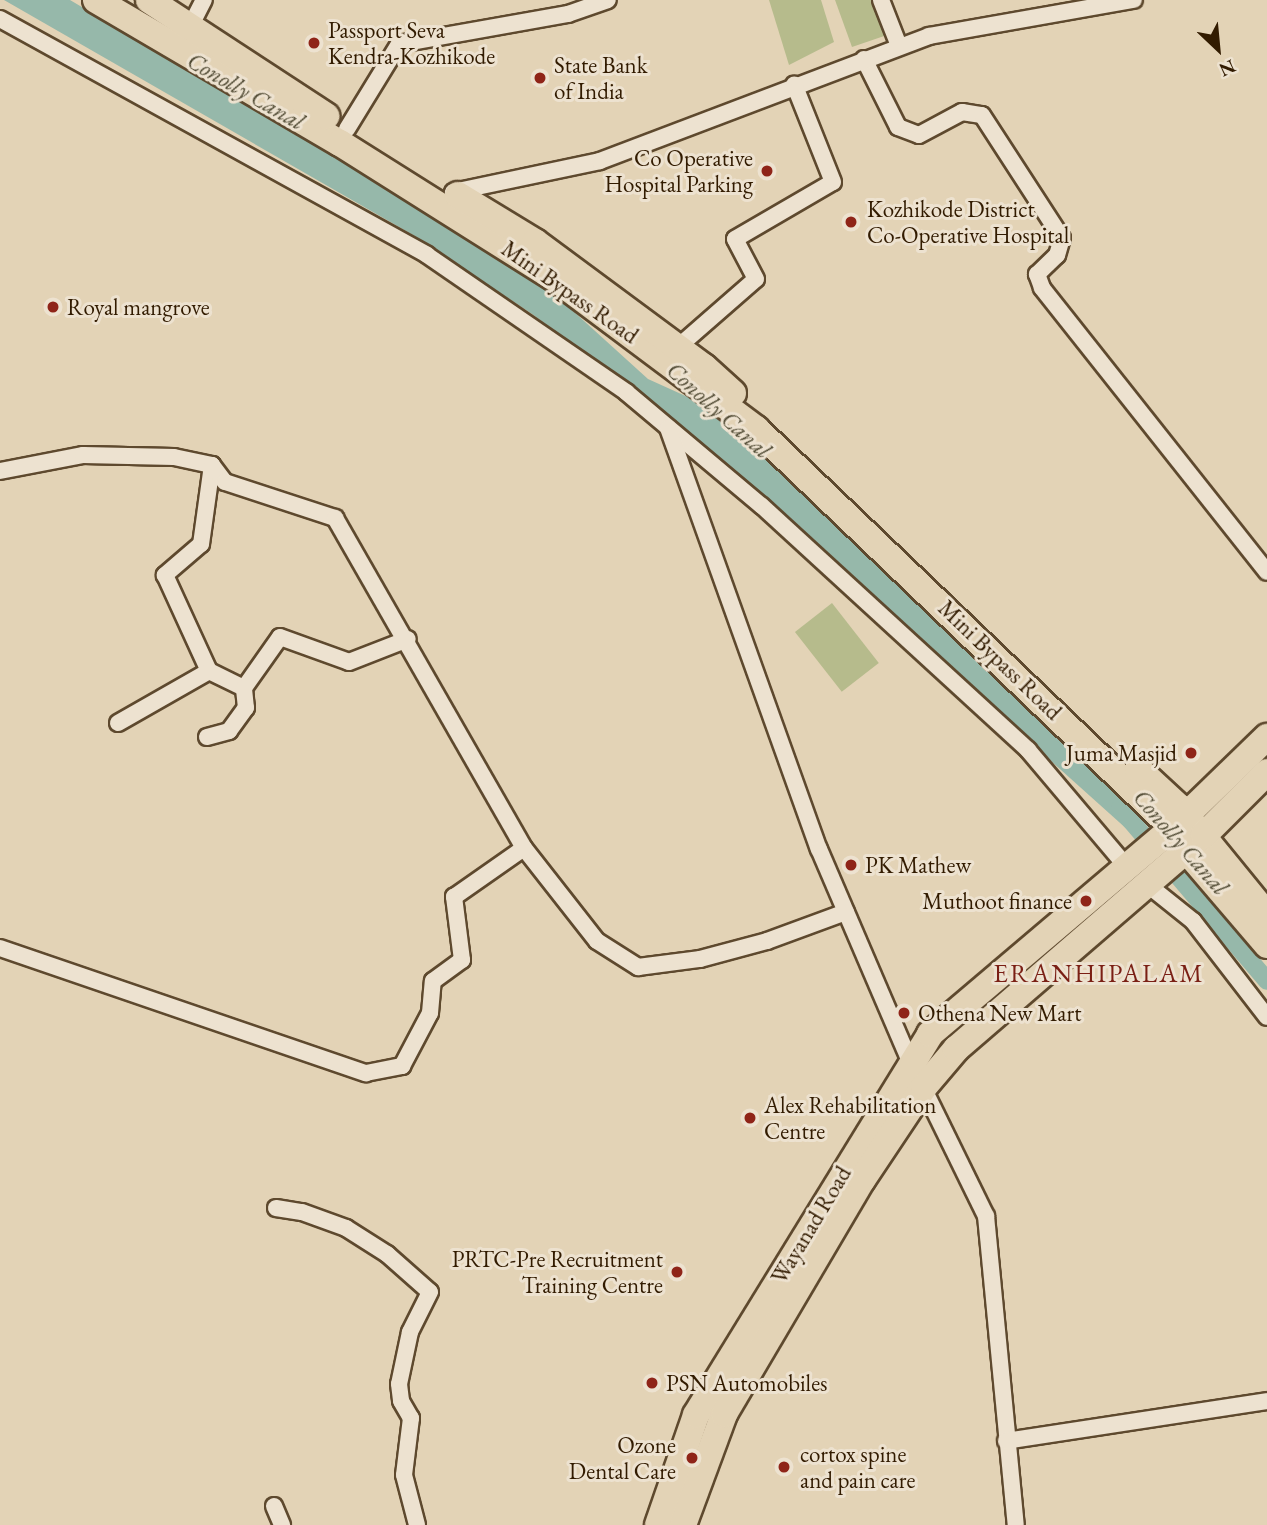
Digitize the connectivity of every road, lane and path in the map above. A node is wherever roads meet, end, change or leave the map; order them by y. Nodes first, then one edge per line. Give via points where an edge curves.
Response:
1 (96, 0) edge
2 (149, 0) edge
3 (204, 0) edge
4 (608, 0) edge
5 (881, 0) edge
6 (1134, 0) edge
7 (0, 19) edge
8 (191, 25) junction
9 (899, 46) junction
10 (864, 59) junction
11 (794, 84) junction
12 (347, 129) junction
13 (453, 192) junction
14 (678, 347) junction
15 (667, 426) junction
16 (212, 465) junction
17 (0, 471) edge
18 (1267, 572) edge
19 (408, 639) junction
20 (209, 671) junction
21 (244, 688) junction
22 (118, 723) dead end
23 (207, 737) dead end
24 (1267, 737) edge
25 (1267, 772) edge
26 (1187, 832) junction
27 (524, 848) junction
28 (1127, 867) junction
29 (1148, 885) junction
30 (846, 912) junction
31 (1267, 915) edge
32 (1267, 945) edge
33 (0, 948) edge
34 (1267, 1017) edge
35 (911, 1060) junction
36 (924, 1087) junction
37 (276, 1208) dead end
38 (1267, 1401) edge
39 (1006, 1441) junction
40 (274, 1506) dead end
41 (282, 1525) edge
42 (417, 1525) edge
43 (658, 1525) edge
44 (682, 1525) edge
45 (1016, 1525) edge

1 - 26 main road, Mini Bypass Road via 340,143 521,257 756,429
2 - 8 main road, Mini Bypass Road
3 - 8 street
4 - 12 street via 568,14 399,44
5 - 9 street
6 - 9 street via 929,36
7 - 15 street via 427,255 626,392
8 - 12 main road, Mini Bypass Road
9 - 10 street
10 - 11 street
10 - 18 street via 898,127 919,135 962,112 982,115 1062,238 1058,255 1037,274 1042,288
11 - 13 street via 600,161
11 - 14 street via 833,182 735,239 756,279
12 - 13 main road, Mini Bypass Road
13 - 14 main road, Mini Bypass Road via 535,242
14 - 26 main road, Mini Bypass Road
15 - 28 street via 782,524 1028,750
15 - 30 street via 814,836
16 - 17 street via 174,457 83,455
16 - 19 street via 225,482 335,518
16 - 20 street via 201,544 165,575
19 - 21 street via 349,662 280,637
19 - 27 street
20 - 21 street
20 - 22 street
21 - 23 street via 246,708 229,731
24 - 26 main road, Wayanad Road
25 - 26 main road, Wayanad Road
26 - 28 main road, Wayanad Road
26 - 29 main road, Wayanad Road
26 - 31 main road via 1241,880
26 - 32 main road
27 - 30 street via 597,941 638,967 713,956
27 - 33 street via 454,897 462,960 433,981 430,1013 402,1066 366,1073
28 - 35 main road, Wayanad Road via 995,974 930,1034
29 - 34 street via 1193,921
29 - 36 main road, Wayanad Road via 956,1049
30 - 35 street
35 - 36 street
35 - 43 main road, Wayanad Road via 696,1415
36 - 39 street via 986,1216
36 - 44 main road, Wayanad Road via 862,1180 724,1414
37 - 42 street via 346,1228 387,1254 430,1292 410,1332 399,1384 401,1401 411,1418 404,1475
38 - 39 street
39 - 45 street
40 - 41 street

